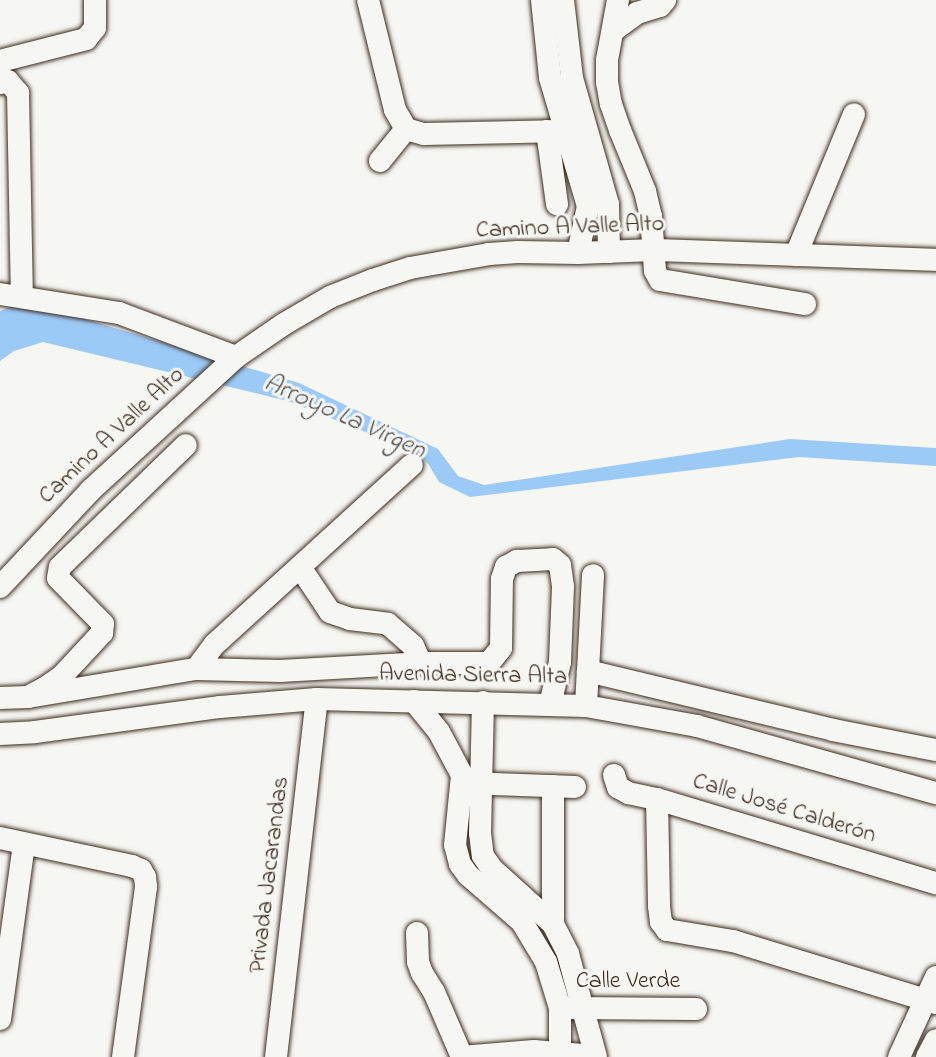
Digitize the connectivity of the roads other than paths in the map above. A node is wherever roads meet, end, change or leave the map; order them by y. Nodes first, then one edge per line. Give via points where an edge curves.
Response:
1 (95, 0) edge
2 (368, 0) edge
3 (542, 0) edge
4 (563, 0) edge
5 (618, 0) edge
6 (665, 0) edge
7 (614, 30) junction
8 (0, 61) edge
9 (0, 83) edge
10 (854, 114) dead end
11 (406, 129) junction
12 (566, 130) junction
13 (380, 161) dead end
14 (557, 204) dead end
15 (598, 205) junction
16 (654, 250) junction
17 (609, 252) junction
18 (578, 253) junction
19 (796, 255) junction
20 (936, 260) edge
21 (11, 295) edge
22 (805, 304) dead end
23 (234, 359) junction
24 (186, 445) dead end
25 (412, 465) dead end
26 (300, 567) junction
27 (593, 575) dead end
28 (0, 587) edge
29 (421, 663) junction
30 (196, 669) junction
31 (588, 671) junction
32 (28, 697) junction
33 (0, 698) edge
34 (317, 699) junction
35 (414, 701) junction
36 (483, 702) junction
37 (549, 705) junction
38 (586, 706) junction
39 (0, 734) edge
40 (936, 750) edge
41 (616, 781) dead end
42 (472, 783) junction
43 (936, 793) edge
44 (657, 800) junction
45 (0, 838) edge
46 (15, 856) edge
47 (486, 877) junction
48 (936, 883) edge
49 (553, 924) junction
50 (417, 933) dead end
51 (936, 977) edge
52 (931, 1001) edge
53 (560, 1008) junction
54 (584, 1008) junction
55 (696, 1009) dead end
56 (0, 1019) edge
57 (936, 1040) edge
58 (560, 1052) junction
59 (123, 1057) edge
60 (276, 1057) edge
61 (461, 1057) edge
62 (595, 1057) edge
63 (899, 1057) edge
64 (927, 1057) edge

1 - 8 street via 94,28 86,39
2 - 11 street via 395,110
3 - 12 street via 550,78
4 - 12 street
5 - 7 street
6 - 7 street
7 - 16 street via 607,60 611,104 645,191
9 - 21 street via 8,81 18,93
10 - 19 street
11 - 12 street via 424,134
11 - 13 street
12 - 14 street
12 - 15 street
15 - 17 street
15 - 18 street
16 - 17 street, Camino A Valle Alto
16 - 19 street, Camino A Valle Alto
16 - 22 street via 654,271 660,280
17 - 18 street, Camino A Valle Alto
18 - 23 street, Camino A Valle Alto via 489,254 410,268 330,297
19 - 20 street, Camino A Valle Alto
21 - 23 street via 119,313
23 - 28 street, Camino A Valle Alto via 91,490
24 - 32 street via 60,567 58,578 104,628 62,676
25 - 26 street
26 - 29 street via 330,612 388,624 413,646
26 - 30 street via 215,644
27 - 31 street
29 - 30 street via 280,671
29 - 37 street via 489,663 501,648 506,567 517,561 553,559 560,566 563,587 560,662
30 - 32 street
31 - 38 street
31 - 40 street via 833,730
32 - 33 street
34 - 35 street, Avenida Sierra Alta
34 - 39 street, Avenida Sierra Alta
34 - 60 street, Privada Jacarandas
35 - 36 street, Avenida Sierra Alta
35 - 42 street
36 - 37 street, Avenida Sierra Alta
36 - 42 street
37 - 38 street, Avenida Sierra Alta
38 - 43 street, Avenida Sierra Alta via 697,726
41 - 44 street, Calle José Calderón via 628,794
42 - 47 street
42 - 49 street via 564,786
44 - 48 street, Calle José Calderón
44 - 52 street via 659,906 661,922 667,930 733,941
45 - 46 street
46 - 56 street
46 - 59 street via 132,866 145,877
47 - 49 street
47 - 53 street via 534,939 546,962
49 - 54 street via 568,954
50 - 61 street via 418,962
51 - 52 street
52 - 63 street
53 - 54 street, Calle Verde
53 - 58 street
54 - 55 street, Calle Verde
54 - 62 street
57 - 64 street
58 - 61 street
58 - 62 street

